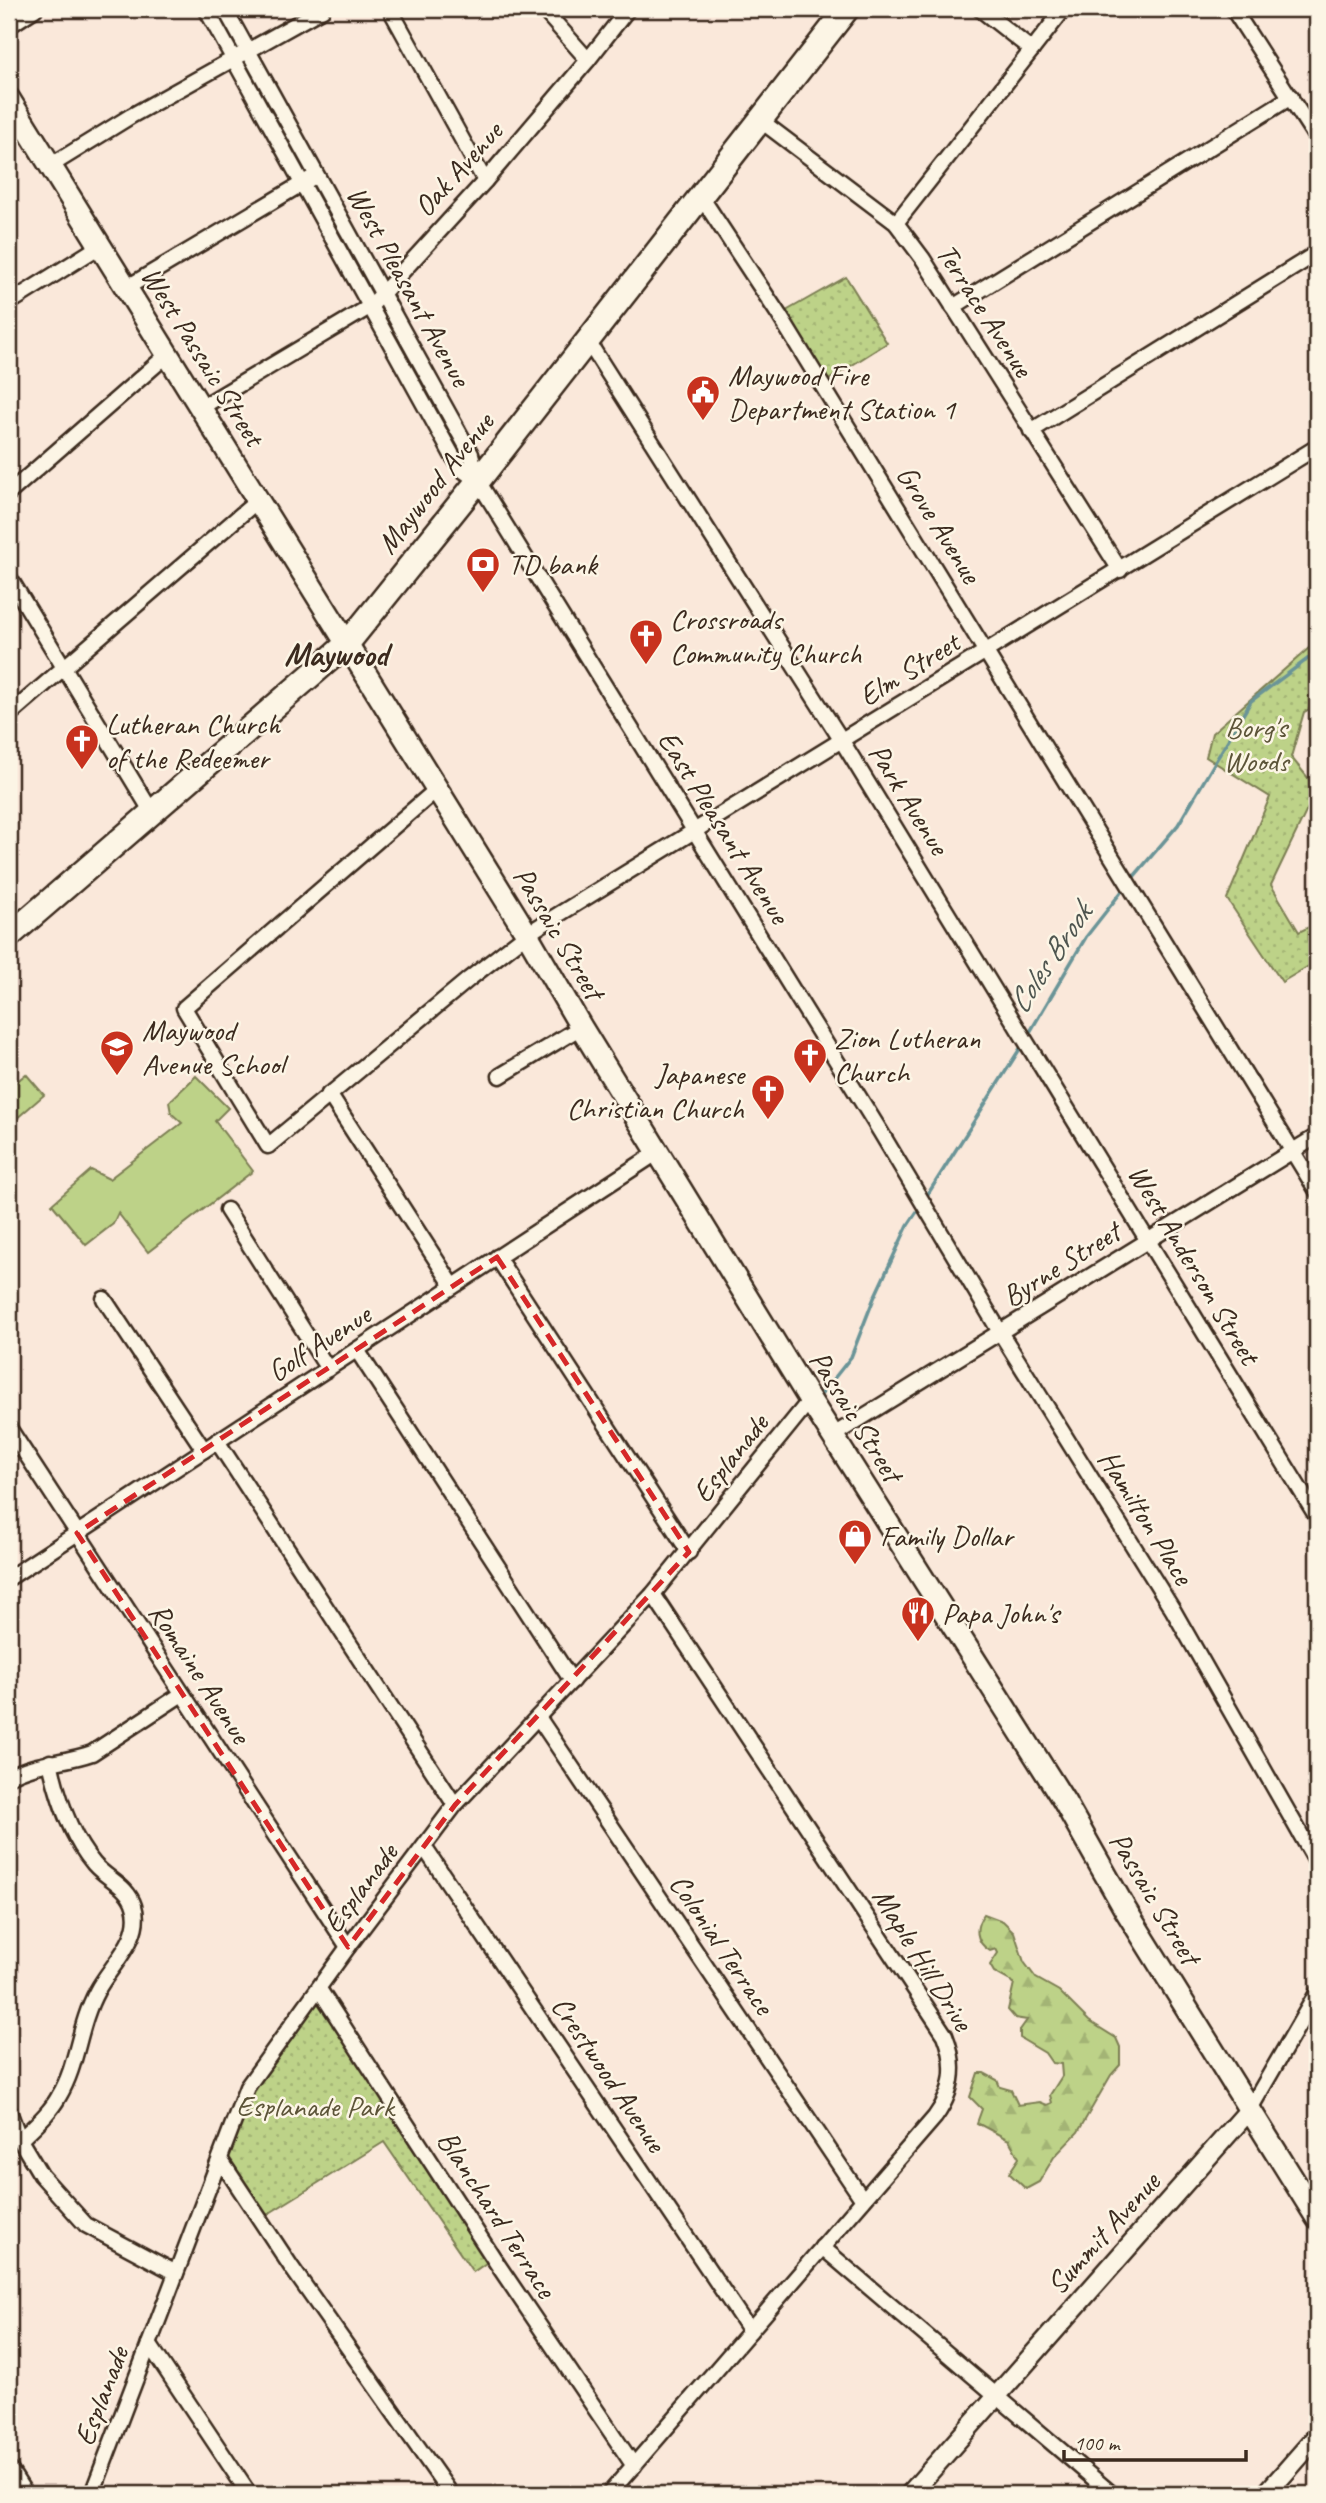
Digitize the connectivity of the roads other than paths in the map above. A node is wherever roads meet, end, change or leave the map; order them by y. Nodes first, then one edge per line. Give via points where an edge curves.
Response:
1 (35, 9) edge
2 (206, 9) edge
3 (225, 9) edge
4 (323, 9) edge
5 (390, 9) edge
6 (543, 9) edge
7 (628, 9) edge
8 (847, 9) edge
9 (979, 9) edge
10 (1064, 9) edge
11 (1233, 9) edge
12 (9, 26) edge
13 (1032, 50) junction
14 (248, 51) junction
15 (234, 59) junction
16 (589, 60) junction
17 (1291, 97) junction
18 (9, 99) edge
19 (760, 120) junction
20 (17, 131) edge
21 (1317, 139) edge
22 (50, 166) junction
23 (317, 175) junction
24 (485, 181) junction
25 (303, 183) junction
26 (701, 195) junction
27 (896, 223) junction
28 (100, 246) junction
29 (1317, 253) edge
30 (125, 288) junction
31 (382, 293) junction
32 (9, 303) edge
33 (371, 306) junction
34 (953, 307) junction
35 (587, 340) junction
36 (167, 355) junction
37 (200, 408) junction
38 (1031, 431) junction
39 (1317, 447) edge
40 (478, 481) junction
41 (9, 493) edge
42 (257, 501) junction
43 (1120, 570) junction
44 (9, 577) edge
45 (347, 644) junction
46 (987, 652) junction
47 (64, 668) junction
48 (9, 715) edge
49 (842, 741) junction
50 (436, 790) junction
51 (153, 814) junction
52 (696, 832) junction
53 (527, 934) junction
54 (9, 936) edge
55 (581, 1027) junction
56 (1025, 1040) joint
57 (500, 1076) dead end
58 (329, 1094) junction
59 (1317, 1136) edge
60 (1293, 1151) junction
61 (658, 1152) junction
62 (1317, 1191) edge
63 (923, 1203) joint
64 (227, 1210) dead end
65 (1148, 1241) junction
66 (497, 1257) junction
67 (453, 1286) junction
68 (104, 1299) dead end
69 (1000, 1332) junction
70 (357, 1350) junction
71 (328, 1369) junction
72 (810, 1400) junction
73 (9, 1428) edge
74 (832, 1436) junction
75 (217, 1441) junction
76 (204, 1450) junction
77 (1317, 1517) edge
78 (77, 1533) junction
79 (689, 1552) junction
80 (9, 1578) edge
81 (653, 1594) junction
82 (572, 1681) junction
83 (182, 1694) junction
84 (538, 1717) junction
85 (50, 1762) junction
86 (9, 1777) edge
87 (455, 1805) junction
88 (424, 1847) junction
89 (1317, 1863) edge
90 (348, 1947) junction
91 (319, 1989) junction
92 (1317, 1993) edge
93 (1250, 2109) junction
94 (9, 2111) edge
95 (20, 2140) junction
96 (220, 2159) junction
97 (863, 2200) junction
98 (1317, 2218) edge
99 (822, 2248) junction
100 (176, 2273) junction
101 (750, 2331) junction
102 (149, 2344) junction
103 (996, 2396) junction
104 (1317, 2436) edge
105 (634, 2466) junction
106 (9, 2472) edge
107 (23, 2494) edge
108 (92, 2494) edge
109 (249, 2494) edge
110 (451, 2494) edge
111 (609, 2494) edge
112 (910, 2494) edge
113 (1112, 2494) edge
114 (1266, 2494) edge

1 - 12 street
2 - 15 street, West Pleasant Avenue
3 - 14 street, West Pleasant Avenue
4 - 14 street
5 - 24 street
6 - 16 street
7 - 16 street, Oak Avenue
8 - 19 main road, Maywood Avenue
9 - 13 street
10 - 13 street
11 - 17 street
13 - 27 street
14 - 15 street
14 - 23 street, West Pleasant Avenue
15 - 22 street
15 - 25 street, West Pleasant Avenue
16 - 24 street, Oak Avenue
17 - 21 street
17 - 34 street
18 - 20 main road, West Passaic Street
19 - 26 main road, Maywood Avenue
19 - 27 street, Terrace Avenue
20 - 22 main road, West Passaic Street
22 - 28 main road, West Passaic Street
23 - 25 street
23 - 31 street, West Pleasant Avenue
24 - 31 street, Oak Avenue
25 - 30 street
25 - 33 street, West Pleasant Avenue
26 - 35 main road, Maywood Avenue
26 - 46 street, Grove Avenue
27 - 34 street, Terrace Avenue
28 - 30 main road, West Passaic Street
28 - 32 street
29 - 38 street
30 - 36 main road, West Passaic Street
31 - 33 street, Oak Avenue
31 - 40 street, West Pleasant Avenue via 471,454
33 - 37 street, Oak Avenue
33 - 40 street, West Pleasant Avenue via 452,455
34 - 38 street, Terrace Avenue
35 - 40 main road, Maywood Avenue
35 - 49 street, Park Avenue
36 - 37 main road, West Passaic Street
36 - 41 street
37 - 42 main road, West Passaic Street
38 - 43 street, Terrace Avenue
39 - 43 street, Elm Street
40 - 45 main road, Maywood Avenue
40 - 52 street, East Pleasant Avenue
42 - 45 main road, West Passaic Street
42 - 47 street
43 - 46 street, Elm Street
44 - 47 street
45 - 50 main road, Passaic Street
45 - 51 main road, Maywood Avenue
46 - 49 street, Elm Street
46 - 60 street, Grove Avenue
47 - 48 street
47 - 51 street
49 - 52 street, Elm Street
49 - 56 street, Park Avenue
50 - 53 main road, Passaic Street
50 - 58 street, Elm Street via 184,1008 268,1146
51 - 54 main road, Maywood Avenue
52 - 53 street, Elm Street
52 - 63 street, East Pleasant Avenue
53 - 55 main road, Passaic Street
53 - 58 street, Elm Street
55 - 57 street
55 - 61 main road, Passaic Street
56 - 65 street, West Anderson Street
58 - 67 street
59 - 60 street, Byrne Street
60 - 62 street, Grove Avenue
60 - 65 street, Byrne Street
61 - 66 street, Golf Avenue
61 - 72 main road, Passaic Street
63 - 69 street, Hamilton Place
64 - 71 street
65 - 69 street, Byrne Street
65 - 77 street, West Anderson Street
66 - 67 street, Golf Avenue
66 - 79 street
67 - 70 street, Golf Avenue
68 - 76 street
69 - 74 street, Byrne Street
69 - 89 street, Hamilton Place via 1173,1610
70 - 71 street, Golf Avenue
70 - 82 street
71 - 75 street, Golf Avenue
72 - 74 main road, Passaic Street
72 - 79 street, Esplanade
73 - 78 street, Romaine Avenue
74 - 93 main road, Passaic Street via 1064,1801 1125,1909
75 - 76 street, Golf Avenue
75 - 87 street
76 - 78 street, Golf Avenue
78 - 80 street, Golf Avenue
78 - 83 street, Romaine Avenue
79 - 81 street, Esplanade
81 - 82 street, Esplanade
81 - 97 street, Maple Hill Drive via 950,2049 953,2077 943,2105
82 - 84 street, Esplanade
83 - 85 street via 92,1753
83 - 90 street, Romaine Avenue
84 - 87 street, Esplanade
84 - 97 street, Colonial Terrace
85 - 86 street
85 - 95 street via 82,1847 131,1898 136,1921 86,2013 58,2098
87 - 88 street, Esplanade
88 - 90 street, Esplanade
88 - 101 street, Crestwood Avenue
90 - 91 street, Esplanade
91 - 96 street, Esplanade via 247,2087
91 - 105 street, Blanchard Terrace
92 - 93 street, Summit Avenue
93 - 98 main road, Passaic Street
93 - 103 street, Summit Avenue
94 - 95 street
95 - 100 street via 41,2175 86,2225
96 - 100 street, Esplanade
96 - 110 street
97 - 99 street, Maple Hill Drive
99 - 101 street, Maple Hill Drive
99 - 103 street
100 - 102 street, Esplanade
101 - 105 street, Maple Hill Drive
102 - 108 street, Esplanade
102 - 109 street
103 - 112 street, Summit Avenue
103 - 113 street
104 - 114 street
105 - 111 street, Maple Hill Drive
106 - 107 street

